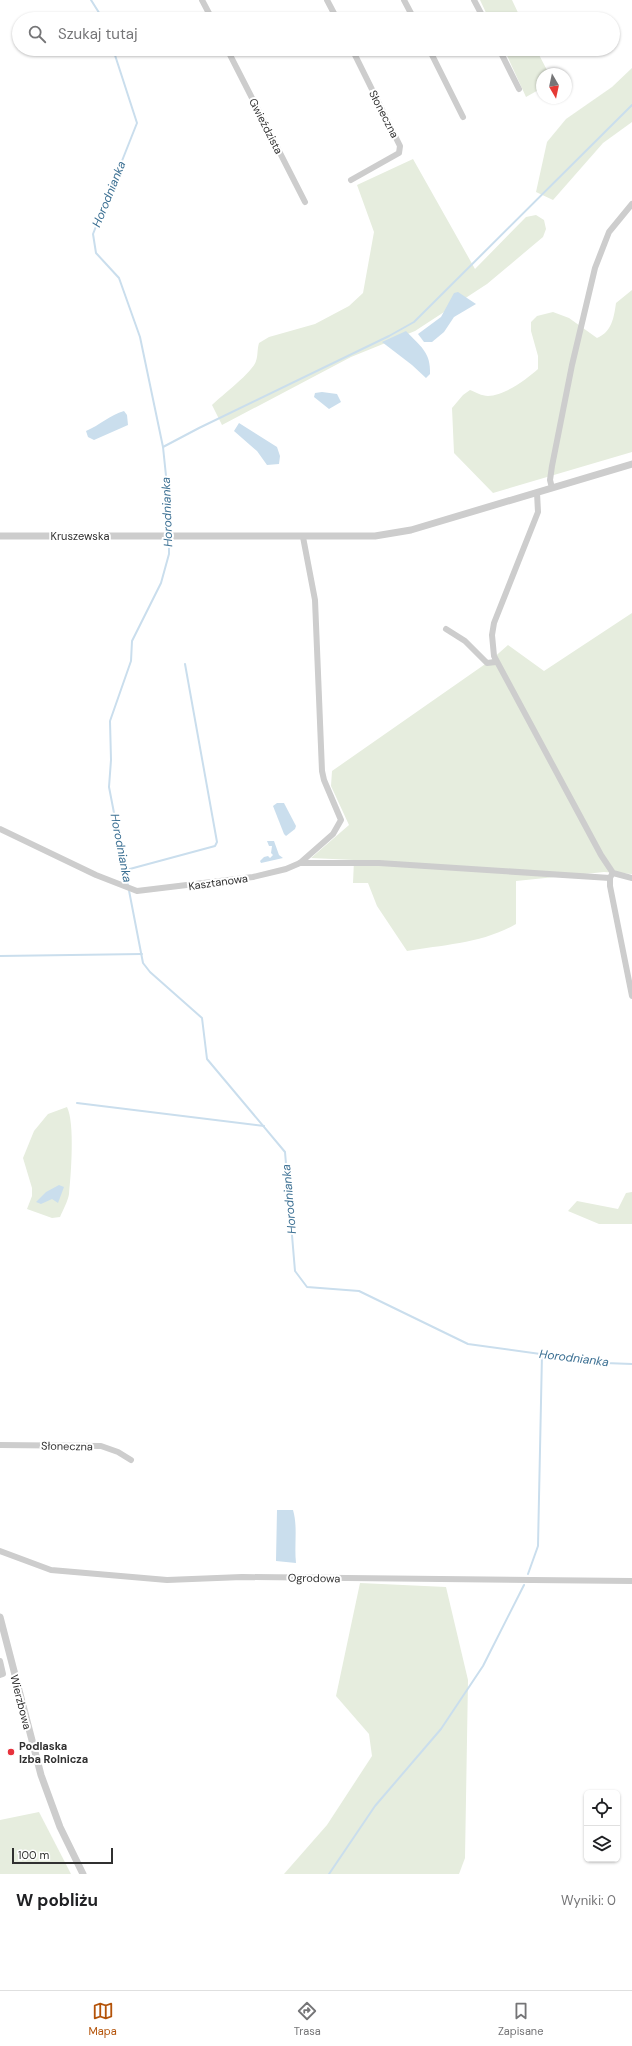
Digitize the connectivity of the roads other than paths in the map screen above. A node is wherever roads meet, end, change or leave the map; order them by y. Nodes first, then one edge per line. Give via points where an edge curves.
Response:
1 (202, 0) edge
2 (327, 0) edge
3 (404, 0) edge
4 (474, 0) edge
5 (208, 12) edge
6 (333, 12) edge
7 (410, 12) edge
8 (480, 12) edge
9 (231, 56) edge
10 (355, 56) edge
11 (433, 56) edge
12 (503, 56) edge
13 (519, 88) dead end
14 (463, 116) dead end
15 (351, 180) dead end
16 (305, 202) dead end
17 (632, 204) edge
18 (632, 464) edge
19 (552, 488) junction
20 (537, 493) junction
21 (0, 536) edge
22 (303, 537) junction
23 (446, 629) dead end
24 (496, 662) junction
25 (0, 829) edge
26 (300, 863) junction
27 (612, 875) junction
28 (632, 878) edge
29 (632, 996) edge
30 (0, 1445) edge
31 (131, 1460) dead end
32 (0, 1551) edge
33 (632, 1581) edge
34 (0, 1617) edge
35 (0, 1661) edge
36 (13, 1671) junction
37 (2, 1674) edge
38 (83, 1874) edge

1 - 5 street
2 - 6 street
3 - 7 street
4 - 8 street
9 - 16 street, Gwieździsta
10 - 15 street, Słoneczna via 400,146 399,153
11 - 14 street
12 - 13 street
17 - 19 street via 609,232 595,268 572,365 550,480
18 - 19 street, Kruszewska
19 - 20 street, Kruszewska
20 - 22 street, Kruszewska via 411,530 375,536
20 - 24 street via 538,512 494,624 492,644
21 - 22 street, Kruszewska
22 - 26 street via 315,600 322,771 341,820 333,834
23 - 24 street via 465,641 487,663
24 - 27 street
25 - 26 street, Kasztanowa via 134,891 253,877
26 - 27 street via 386,864
27 - 28 street
27 - 29 street
30 - 31 street, Słoneczna via 101,1446
32 - 33 street, Ogrodowa via 51,1570 167,1580 242,1577
34 - 36 street, Wierzbowa
35 - 37 street
36 - 37 street
36 - 38 street, Wierzbowa via 40,1775 60,1828

